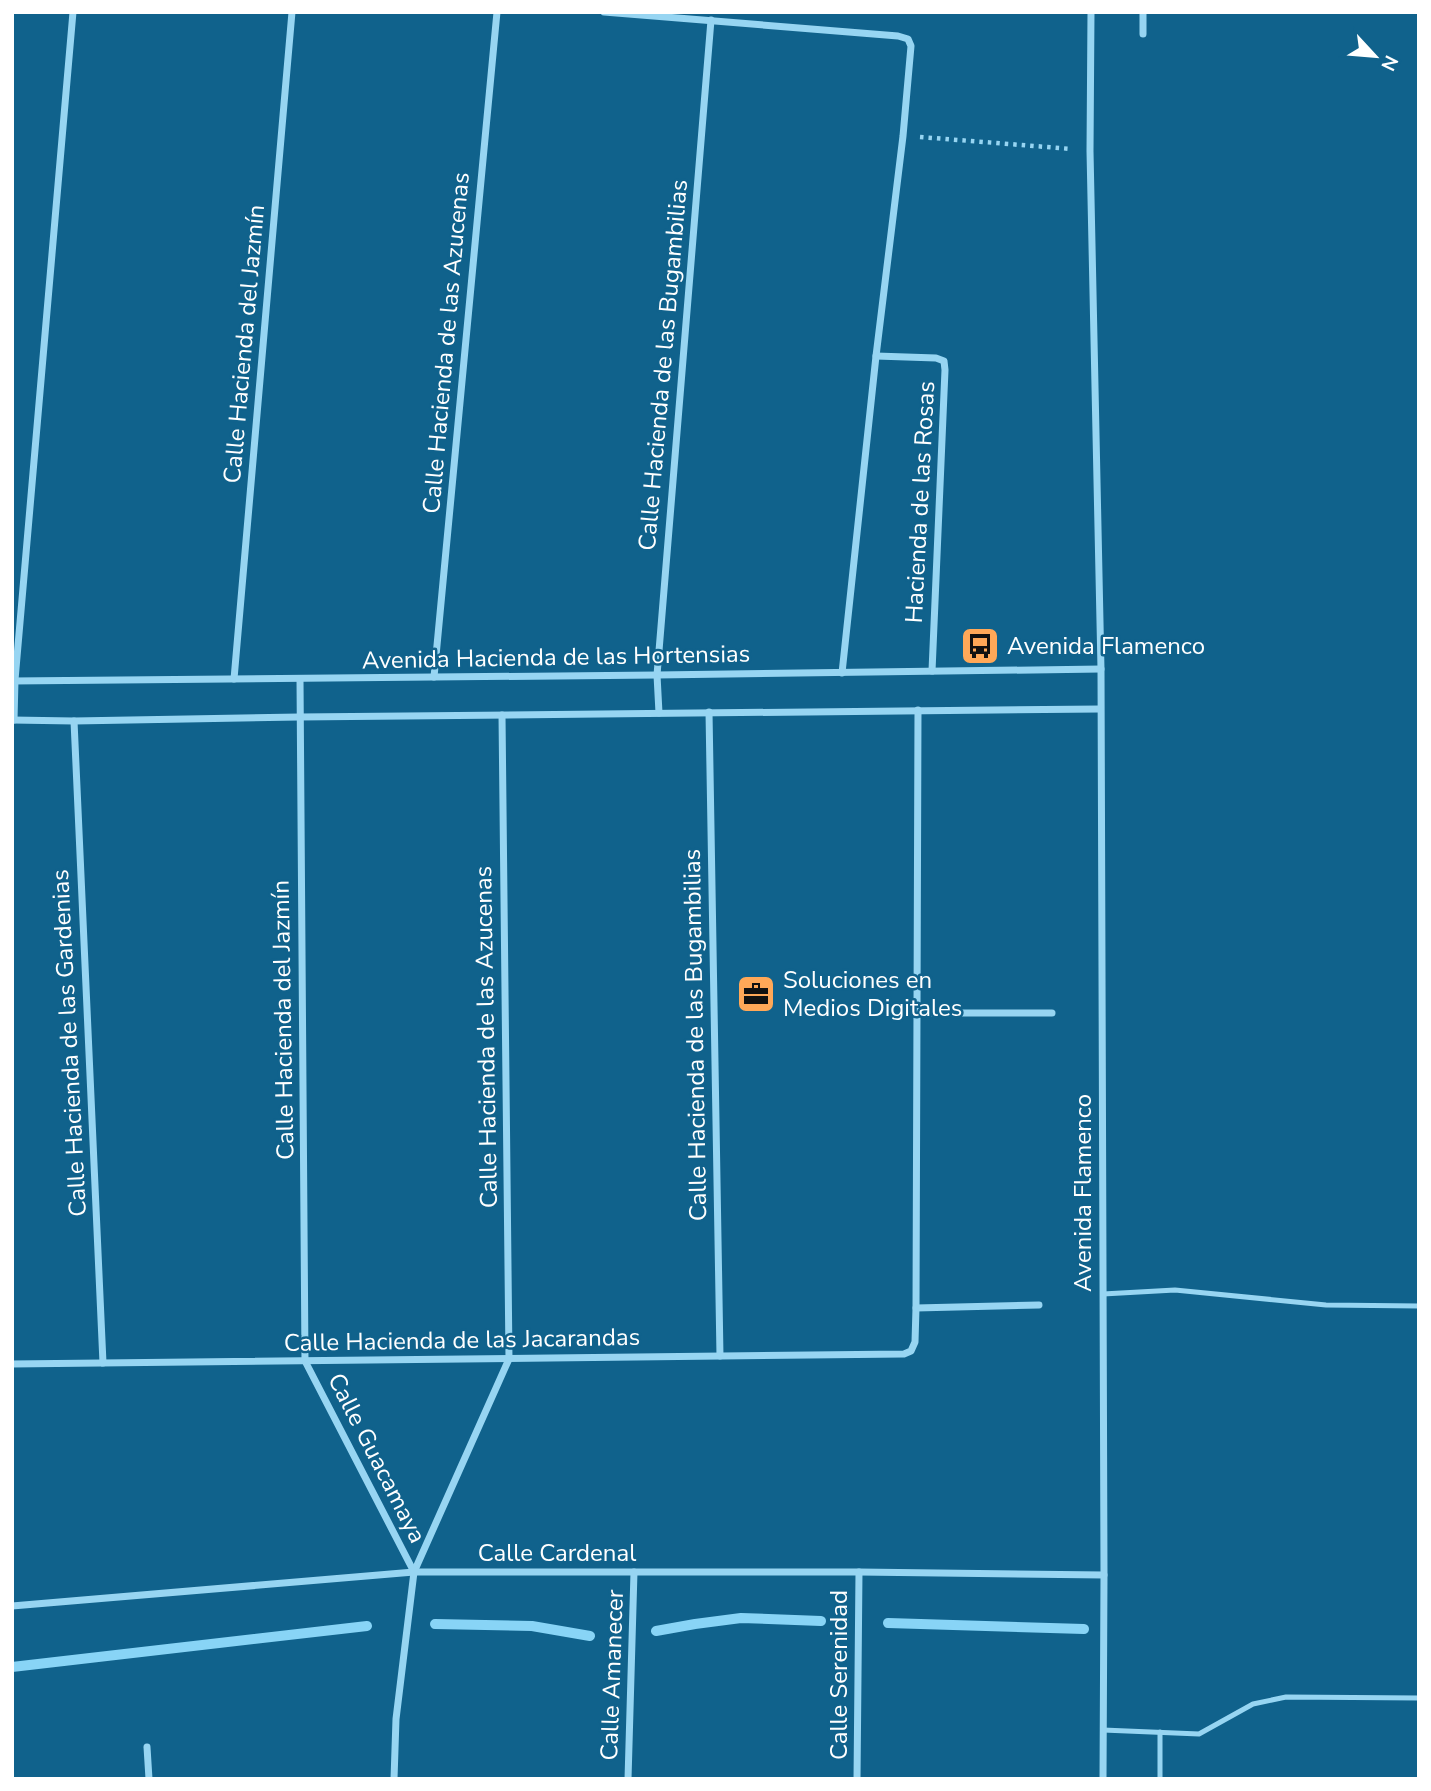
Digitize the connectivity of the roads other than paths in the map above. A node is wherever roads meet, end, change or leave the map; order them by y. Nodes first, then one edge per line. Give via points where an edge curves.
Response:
1 (74, 12) edge
2 (292, 12) edge
3 (497, 12) edge
4 (604, 12) edge
5 (1091, 12) edge
6 (1143, 12) edge
7 (711, 20) junction
8 (1143, 34) dead end
9 (876, 356) junction
10 (1101, 669) junction
11 (932, 671) junction
12 (842, 673) junction
13 (657, 675) junction
14 (434, 677) junction
15 (234, 679) junction
16 (300, 679) junction
17 (14, 680) edge
18 (1100, 709) junction
19 (918, 710) junction
20 (709, 712) junction
21 (659, 713) junction
22 (502, 715) junction
23 (299, 716) junction
24 (13, 720) edge
25 (74, 721) junction
26 (917, 1013) junction
27 (1052, 1013) dead end
28 (1103, 1294) junction
29 (1039, 1306) dead end
30 (1419, 1306) edge
31 (916, 1308) junction
32 (720, 1356) junction
33 (509, 1359) junction
34 (305, 1361) junction
35 (103, 1363) junction
36 (12, 1364) edge
37 (414, 1572) junction
38 (634, 1572) junction
39 (859, 1572) junction
40 (1104, 1575) junction
41 (12, 1606) edge
42 (1419, 1699) edge
43 (1103, 1730) junction
44 (1160, 1732) junction
45 (148, 1747) dead end
46 (149, 1779) edge
47 (394, 1779) edge
48 (628, 1779) edge
49 (858, 1779) edge
50 (1103, 1779) edge
51 (1160, 1779) edge

1 - 17 street
2 - 15 street, Calle Hacienda del Jazmín
3 - 14 street, Calle Hacienda de las Azucenas
4 - 7 street
5 - 10 street, Avenida Flamenco
6 - 8 street
7 - 9 street via 908,38 903,136
7 - 13 street, Calle Hacienda de las Bugambilias
9 - 11 street, Hacienda de las Rosas via 944,361
9 - 12 street
10 - 11 street, Avenida Hacienda de las Hortensias
10 - 18 street, Avenida Flamenco
11 - 12 street, Avenida Hacienda de las Hortensias
12 - 13 street, Avenida Hacienda de las Hortensias
13 - 14 street, Avenida Hacienda de las Hortensias
13 - 21 street, Calle Hacienda de las Bugambilias
14 - 16 street, Avenida Hacienda de las Hortensias
15 - 16 street, Avenida Hacienda de las Hortensias
15 - 17 street, Avenida Hacienda de las Hortensias
16 - 23 street, Calle Hacienda del Jazmín
17 - 24 street
18 - 19 street
18 - 28 street, Avenida Flamenco
19 - 20 street
19 - 26 street
20 - 21 street
20 - 32 street, Calle Hacienda de las Bugambilias
21 - 22 street
22 - 23 street
22 - 33 street, Calle Hacienda de las Azucenas
23 - 25 street
23 - 34 street, Calle Hacienda del Jazmín
24 - 25 street
25 - 35 street, Calle Hacienda de las Gardenias
26 - 27 street
26 - 31 street
28 - 30 lane via 1175,1290 1326,1305
28 - 40 street, Avenida Flamenco
29 - 31 street
31 - 32 street, Calle Hacienda de las Jacarandas via 915,1342 904,1354
32 - 33 street, Calle Hacienda de las Jacarandas
33 - 34 street, Calle Hacienda de las Jacarandas
33 - 37 street, Calle Guacamaya
34 - 35 street, Calle Hacienda de las Jacarandas
34 - 37 street, Calle Guacamaya
35 - 36 street, Calle Hacienda de las Jacarandas
37 - 38 street, Calle Cardenal
37 - 41 street, Calle Cardenal
37 - 47 street, Calle Guacamaya via 396,1719
38 - 39 street, Calle Cardenal
38 - 48 street, Calle Amanecer
39 - 40 street, Calle Cardenal
39 - 49 street, Calle Serenidad
40 - 43 street, Avenida Flamenco
42 - 44 lane via 1286,1697 1253,1704 1199,1734
43 - 44 lane
43 - 50 street, Avenida Flamenco
44 - 51 lane
45 - 46 street

